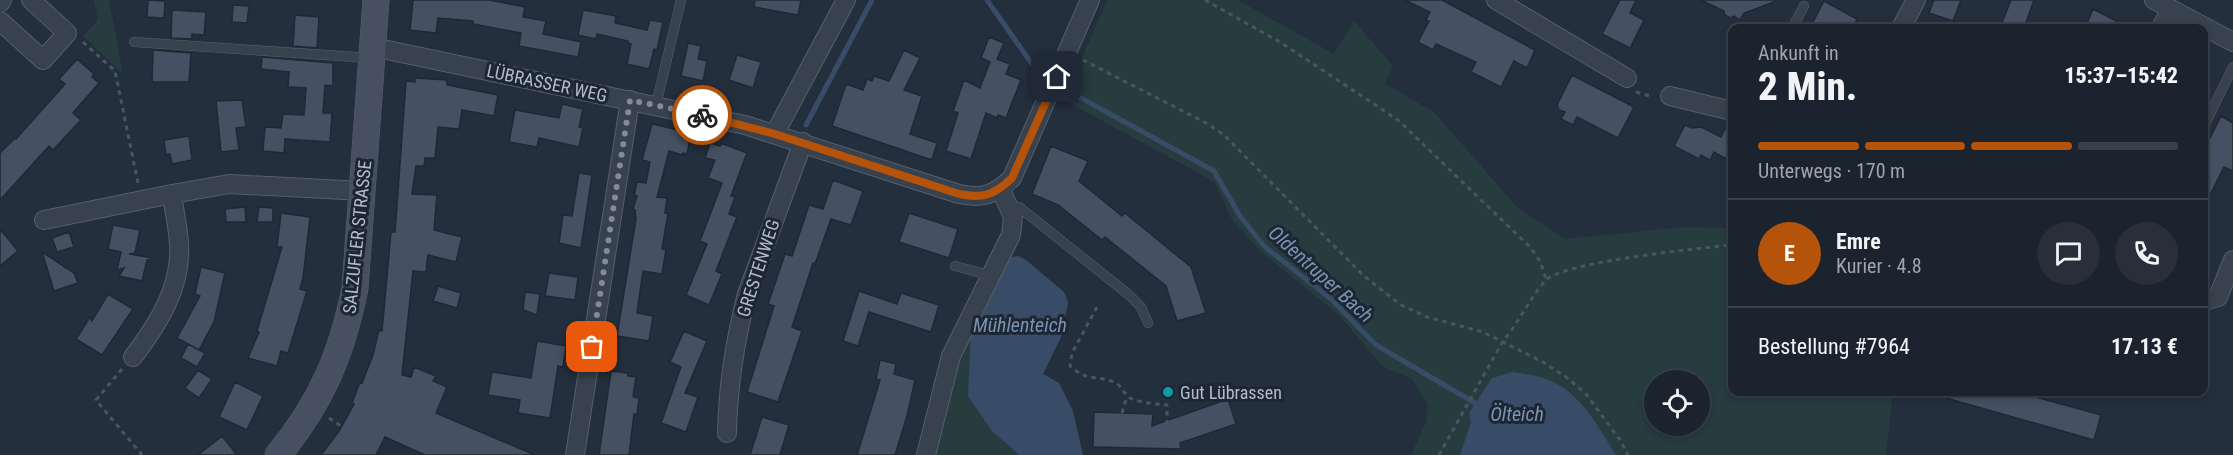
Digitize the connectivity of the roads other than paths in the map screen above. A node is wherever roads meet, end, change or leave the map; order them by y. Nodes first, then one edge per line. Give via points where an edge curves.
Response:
1 (31, 0) edge
2 (376, 0) edge
3 (681, 0) edge
4 (846, 0) edge
5 (1090, 0) edge
6 (1498, 0) edge
7 (1916, 0) edge
8 (2154, 0) edge
9 (1804, 6) dead end
10 (2171, 9) junction
11 (0, 21) edge
12 (1794, 24) edge
13 (1904, 24) edge
14 (2163, 24) edge
15 (2202, 24) edge
16 (2208, 27) edge
17 (2232, 39) edge
18 (134, 42) dead end
19 (373, 52) junction
20 (2233, 67) edge
21 (1627, 78) road end
22 (1670, 96) road end
23 (630, 100) junction
24 (656, 105) junction
25 (1728, 110) edge
26 (2208, 118) edge
27 (775, 134) junction
28 (803, 142) junction
29 (1000, 188) junction
30 (363, 191) junction
31 (172, 194) junction
32 (1011, 209) junction
33 (44, 220) dead end
34 (2233, 260) edge
35 (955, 266) dead end
36 (992, 276) junction
37 (2208, 300) edge
38 (1148, 323) dead end
39 (133, 357) road end
40 (728, 433) dead end
41 (278, 455) edge
42 (575, 455) edge
43 (926, 455) edge

1 - 11 street via 67,33 43,60
2 - 19 street, SALZUFLER STRASSE
3 - 24 lane
4 - 27 street
5 - 29 street via 1012,178
6 - 21 street
7 - 13 street
8 - 10 street
9 - 12 lane
10 - 14 street
10 - 15 street
16 - 17 street
18 - 19 lane
19 - 23 street, LÜBRASSER WEG
19 - 30 street, SALZUFLER STRASSE
20 - 26 lane
22 - 25 street
23 - 24 street, LÜBRASSER WEG
23 - 42 street
24 - 27 street, LÜBRASSER WEG
27 - 28 street, LÜBRASSER WEG
28 - 29 street, LÜBRASSER WEG via 959,194 983,197
28 - 40 street, GRESTENWEG via 742,313 728,396
29 - 32 street
30 - 31 street via 244,183
30 - 41 street, SALZUFLER STRASSE via 355,288 341,349 315,404
31 - 33 street
31 - 39 street via 179,243 176,279 154,330
32 - 36 street via 1011,235
32 - 38 lane via 1019,207 1128,294 1141,307
34 - 37 street via 2218,297
35 - 36 lane
36 - 43 street via 951,356

